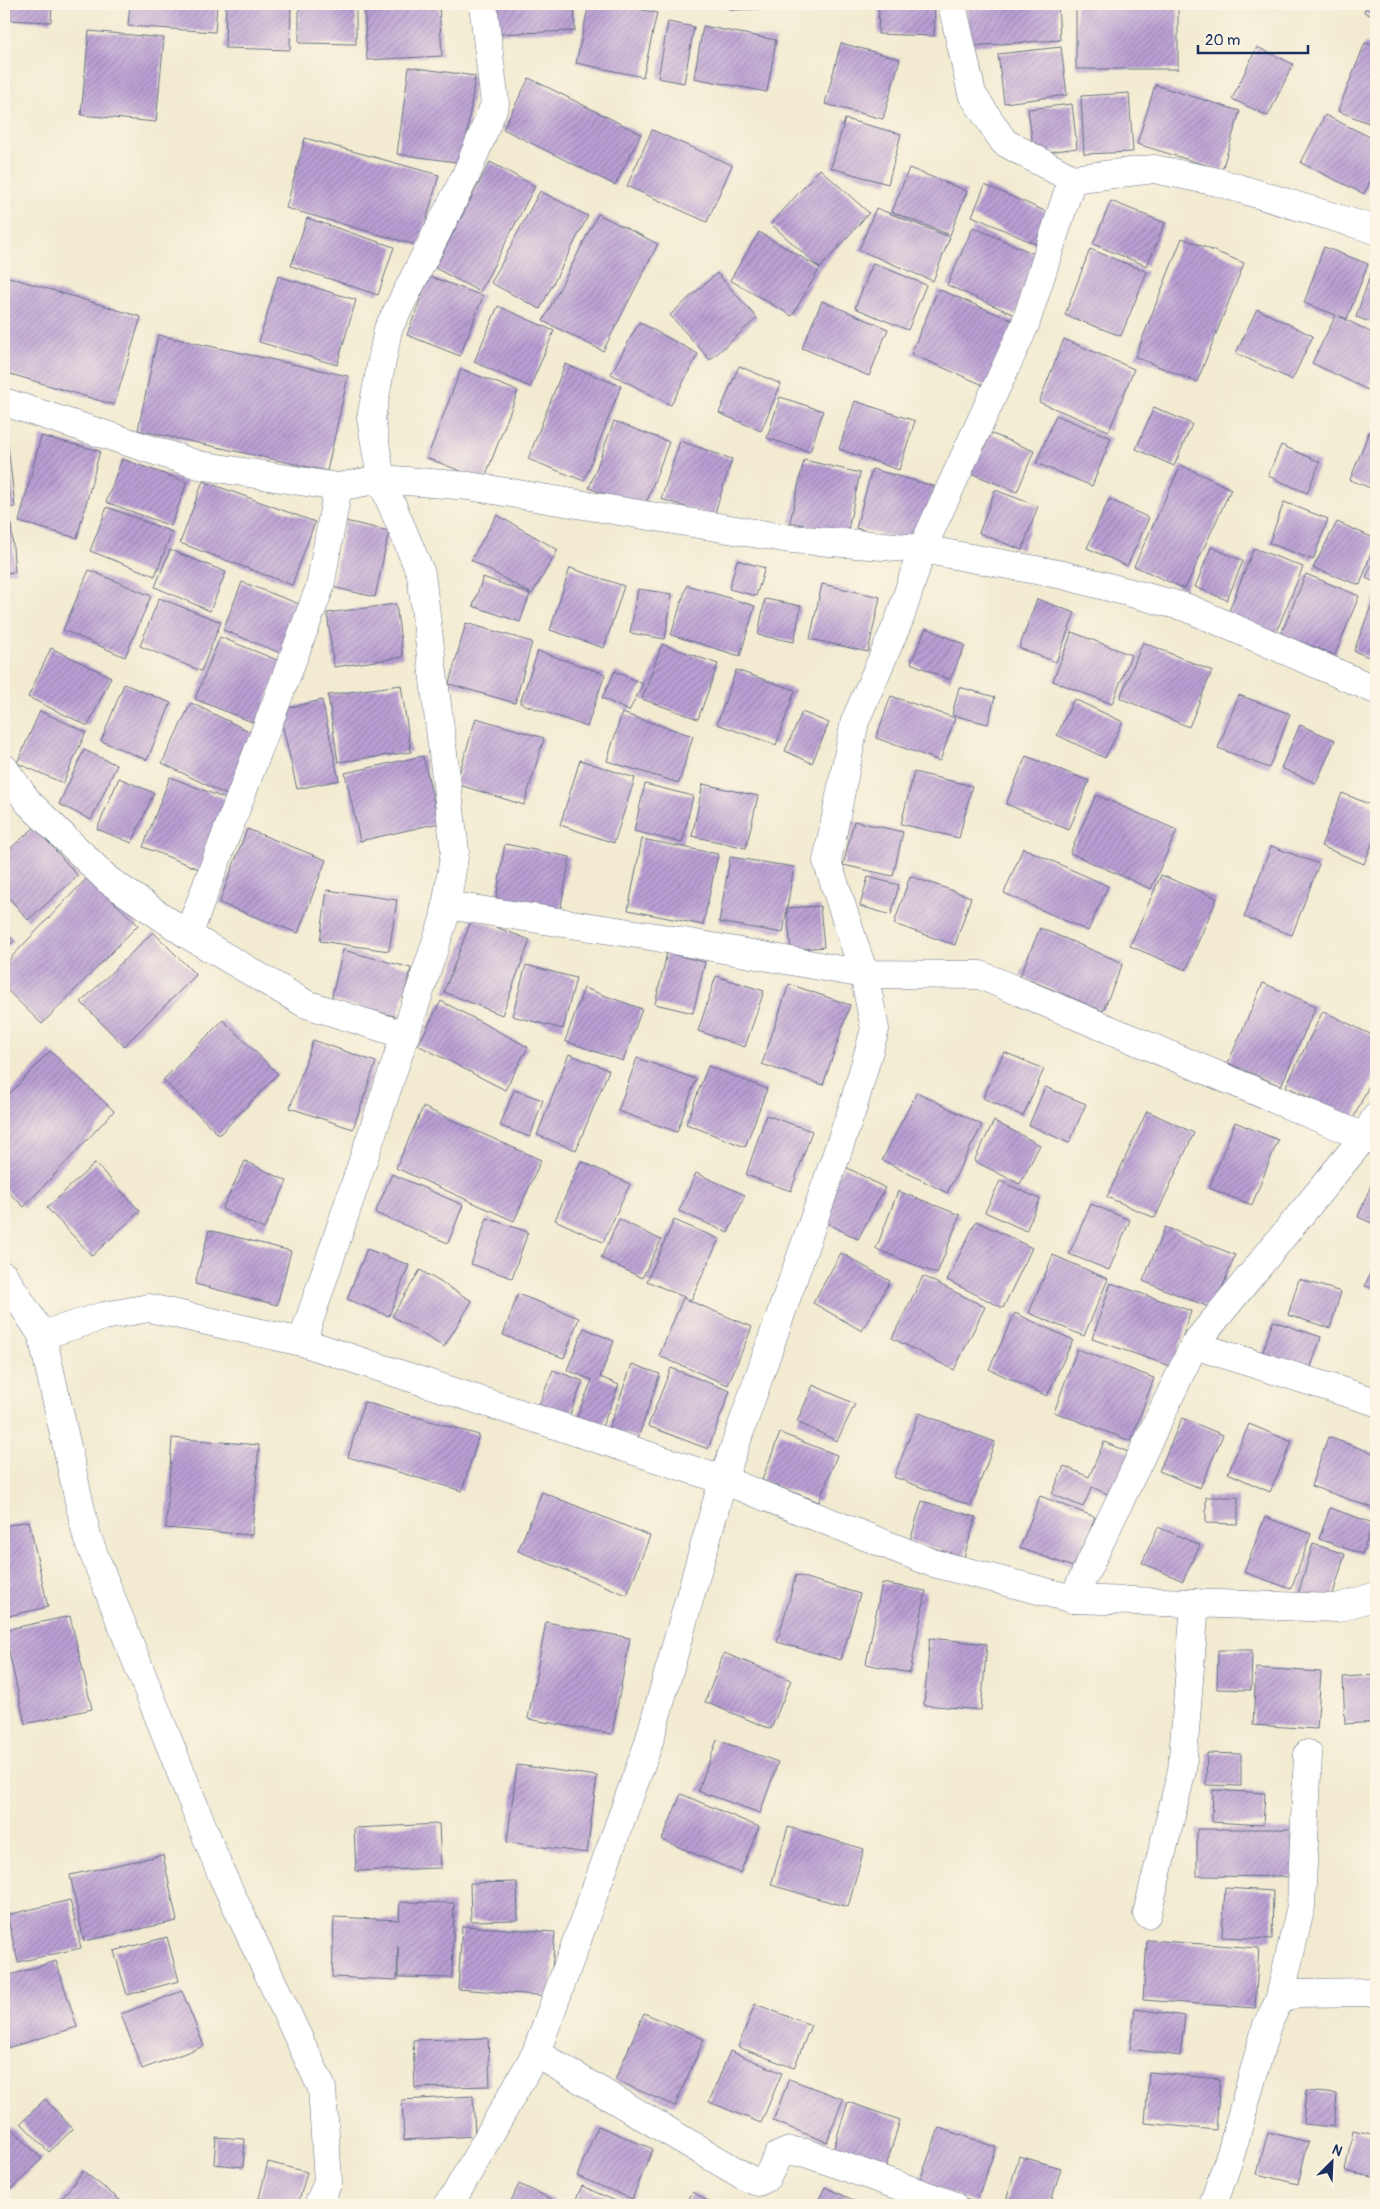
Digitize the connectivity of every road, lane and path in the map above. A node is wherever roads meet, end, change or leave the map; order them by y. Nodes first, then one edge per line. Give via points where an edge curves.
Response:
1 (483, 4) edge
2 (952, 4) edge
3 (1072, 179) junction
4 (1376, 230) edge
5 (4, 402) edge
6 (382, 480) junction
7 (338, 487) junction
8 (922, 549) junction
9 (1376, 690) edge
10 (4, 768) edge
11 (446, 905) junction
12 (188, 935) junction
13 (864, 974) junction
14 (405, 1035) junction
15 (1372, 1132) edge
16 (4, 1276) edge
17 (42, 1335) junction
18 (302, 1342) junction
19 (1194, 1345) junction
20 (1376, 1402) edge
21 (723, 1480) junction
22 (1376, 1596) edge
23 (1073, 1599) junction
24 (1195, 1603) junction
25 (1308, 1754) dead end
26 (1147, 1914) dead end
27 (1376, 1992) edge
28 (1279, 2001) junction
29 (536, 2053) junction
30 (318, 2205) edge
31 (447, 2205) edge
32 (953, 2205) edge
33 (1213, 2205) edge

1 - 6 street via 495,104 466,174 388,329 371,418
2 - 3 street via 972,94 1004,142
3 - 4 street via 1154,169 1218,182
3 - 8 street via 1025,325
5 - 7 street via 199,465
6 - 7 street
6 - 8 street via 469,486 790,539
6 - 11 street via 421,574 455,850
7 - 12 street via 320,587
8 - 9 street via 1064,575 1188,608
8 - 13 street via 900,618 855,721 828,861
10 - 12 street via 28,802 108,880
11 - 13 street via 650,936
11 - 14 street
12 - 14 street via 306,1004
13 - 15 street via 980,975
13 - 21 street via 874,1029 855,1098
14 - 18 street
15 - 19 street
16 - 17 street
17 - 18 street via 104,1316 149,1308
17 - 30 street via 87,1537 220,1873 322,2088 328,2182
18 - 21 street
19 - 20 street
19 - 23 street
21 - 23 street via 932,1563
21 - 29 street via 648,1745
22 - 24 street via 1337,1608
23 - 24 street
24 - 26 street via 1182,1770
25 - 28 street via 1301,1906
27 - 28 street via 1297,1993
28 - 33 street via 1267,2025
29 - 31 street
29 - 32 street via 749,2179 758,2182 767,2177 778,2156 790,2151 806,2153

